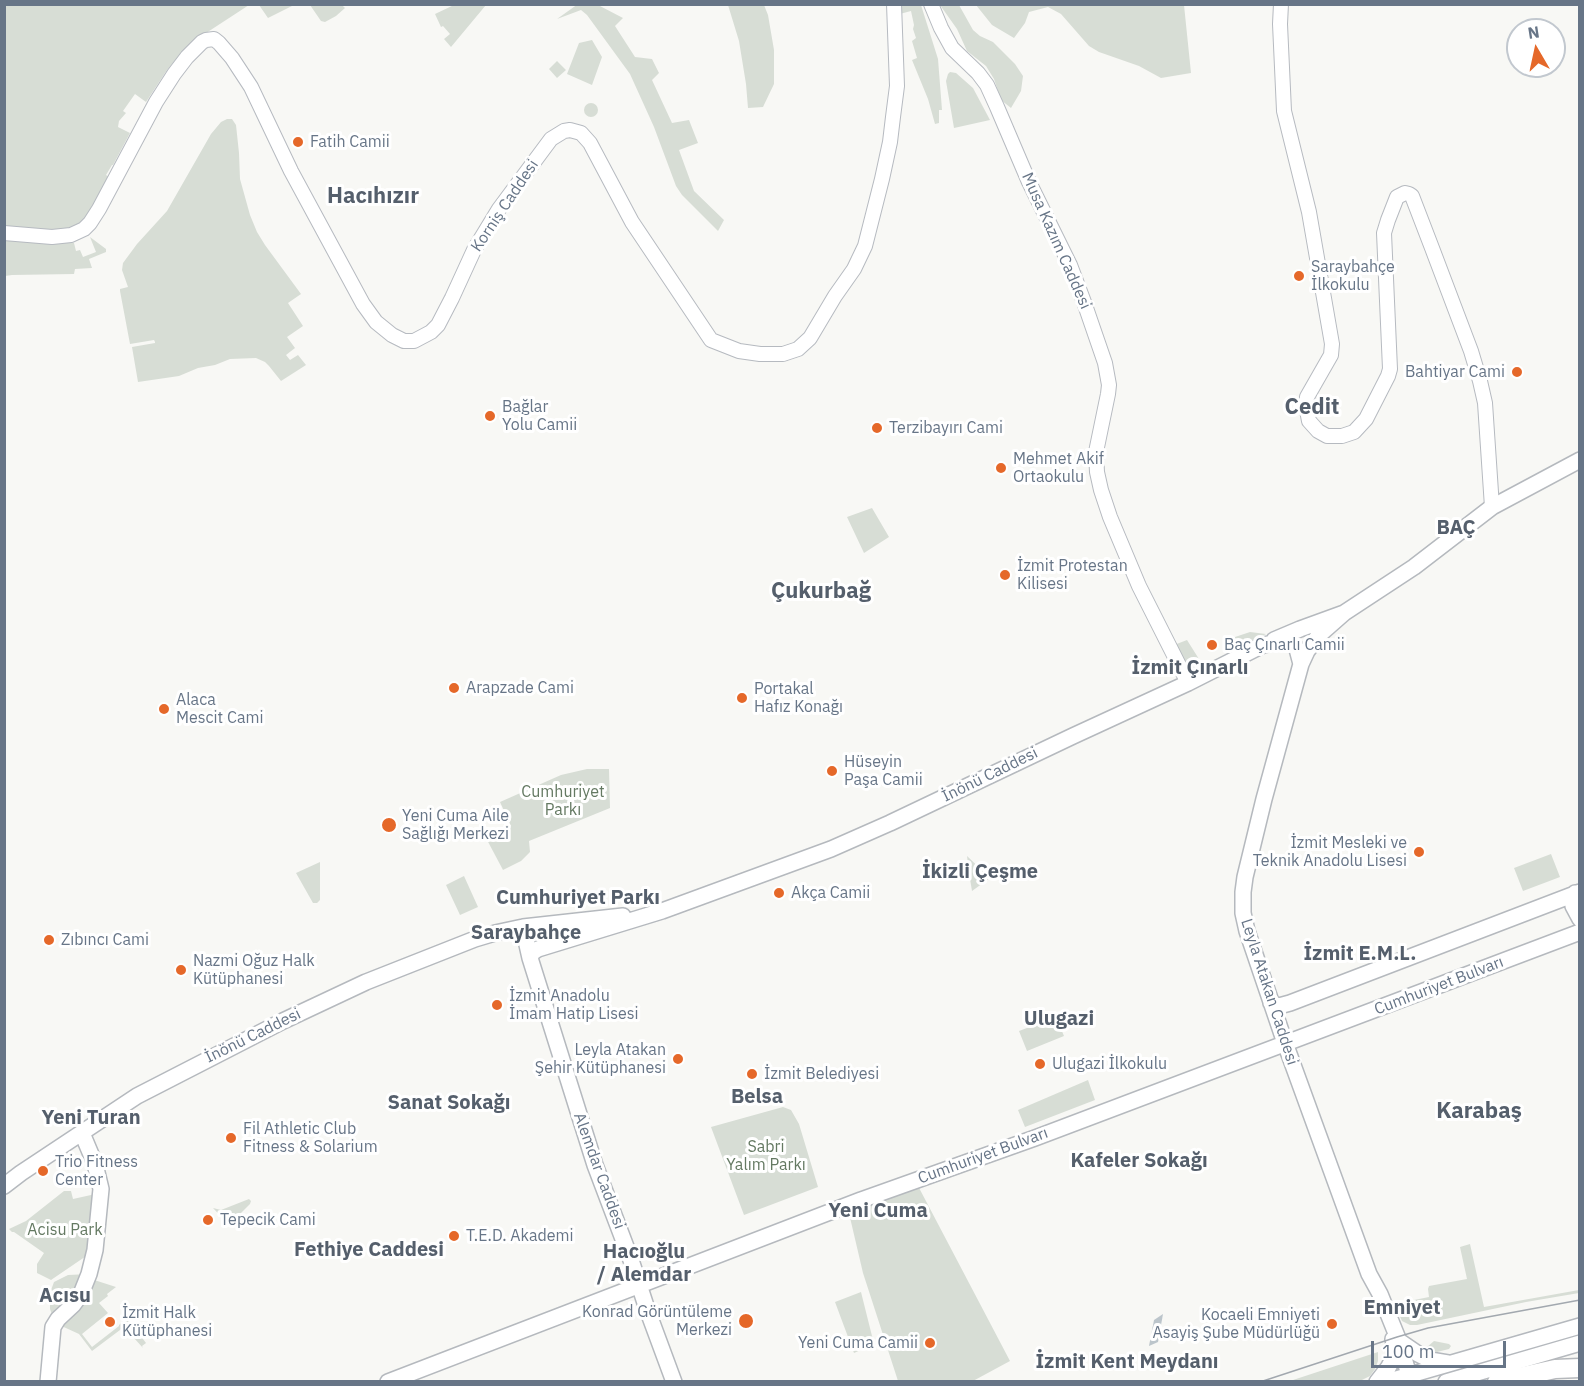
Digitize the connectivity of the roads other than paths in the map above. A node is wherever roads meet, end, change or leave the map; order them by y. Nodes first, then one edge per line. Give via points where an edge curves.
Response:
1 (894, 4) edge
2 (931, 4) edge
3 (1281, 4) edge
4 (4, 233) edge
5 (1580, 460) edge
6 (1496, 505) junction
7 (1344, 613) junction
8 (1263, 645) junction
9 (1301, 664) junction
10 (1188, 683) junction
11 (1577, 893) edge
12 (662, 911) junction
13 (1580, 919) edge
14 (523, 927) junction
15 (1580, 932) edge
16 (530, 958) junction
17 (1271, 1003) junction
18 (1285, 1044) junction
19 (82, 1133) junction
20 (4, 1186) edge
21 (639, 1285) junction
22 (1372, 1286) dead end
23 (1580, 1326) edge
24 (1399, 1341) junction
25 (1580, 1343) edge
26 (1547, 1353) junction
27 (1580, 1353) edge
28 (1450, 1364) junction
29 (1580, 1368) edge
30 (1580, 1375) edge
31 (1407, 1378) edge
32 (392, 1381) edge
33 (48, 1382) edge
34 (674, 1382) edge
35 (1377, 1382) edge
36 (1386, 1382) edge
37 (1446, 1382) edge
38 (1497, 1382) edge
39 (1554, 1382) edge

1 - 4 main road, Korniş Caddesi via 897,86 882,179 868,234 861,255 814,333 805,344 790,352 750,353 711,340 632,222 590,143 581,133 570,130 551,139 499,209 474,250 438,325 414,341 392,335 363,304 251,87 214,39 202,42 174,74 84,229 52,237
2 - 10 main road, Musa Kazım Caddesi via 952,48 987,85 1070,265 1108,375 1096,452 1101,490 1139,586
3 - 6 main road via 1284,111 1309,212 1332,344 1331,354 1307,397 1309,421 1318,432 1335,437 1354,432 1366,419 1388,376 1384,233 1396,197 1409,194 1480,381
5 - 6 main road
6 - 7 main road via 1414,567
7 - 8 main road
7 - 9 main road, Leyla Atakan Caddesi via 1312,643
8 - 9 main road, İnönü Caddesi via 1292,643
8 - 10 main road, İnönü Caddesi
9 - 17 main road, Leyla Atakan Caddesi via 1243,892 1244,920
10 - 12 main road, İnönü Caddesi via 841,845
11 - 13 main road via 1573,906
11 - 17 main road via 1290,1003
12 - 14 main road, İnönü Caddesi via 610,907 551,915
12 - 16 main road, İnönü Caddesi via 538,949
14 - 16 main road
14 - 19 main road, İnönü Caddesi via 475,939 280,1016 137,1096
15 - 18 main road, Cumhuriyet Bulvarı
16 - 21 main road, Alemdar Caddesi via 595,1165
17 - 18 main road, Leyla Atakan Caddesi
18 - 21 main road, Cumhuriyet Bulvarı
18 - 24 main road, Leyla Atakan Caddesi via 1369,1274
19 - 20 main road, İnönü Caddesi
19 - 33 main road via 101,1189 95,1250 84,1288 53,1328
21 - 32 main road, Cumhuriyet Bulvarı
21 - 34 main road, Alemdar Caddesi
22 - 35 main road via 1395,1349
23 - 28 main road
24 - 28 main road via 1418,1354
24 - 31 main road, Leyla Atakan Caddesi
25 - 26 main road
26 - 27 main road
26 - 37 main road
28 - 31 main road
29 - 38 highway via 1555,1369
30 - 39 highway
31 - 36 main road

